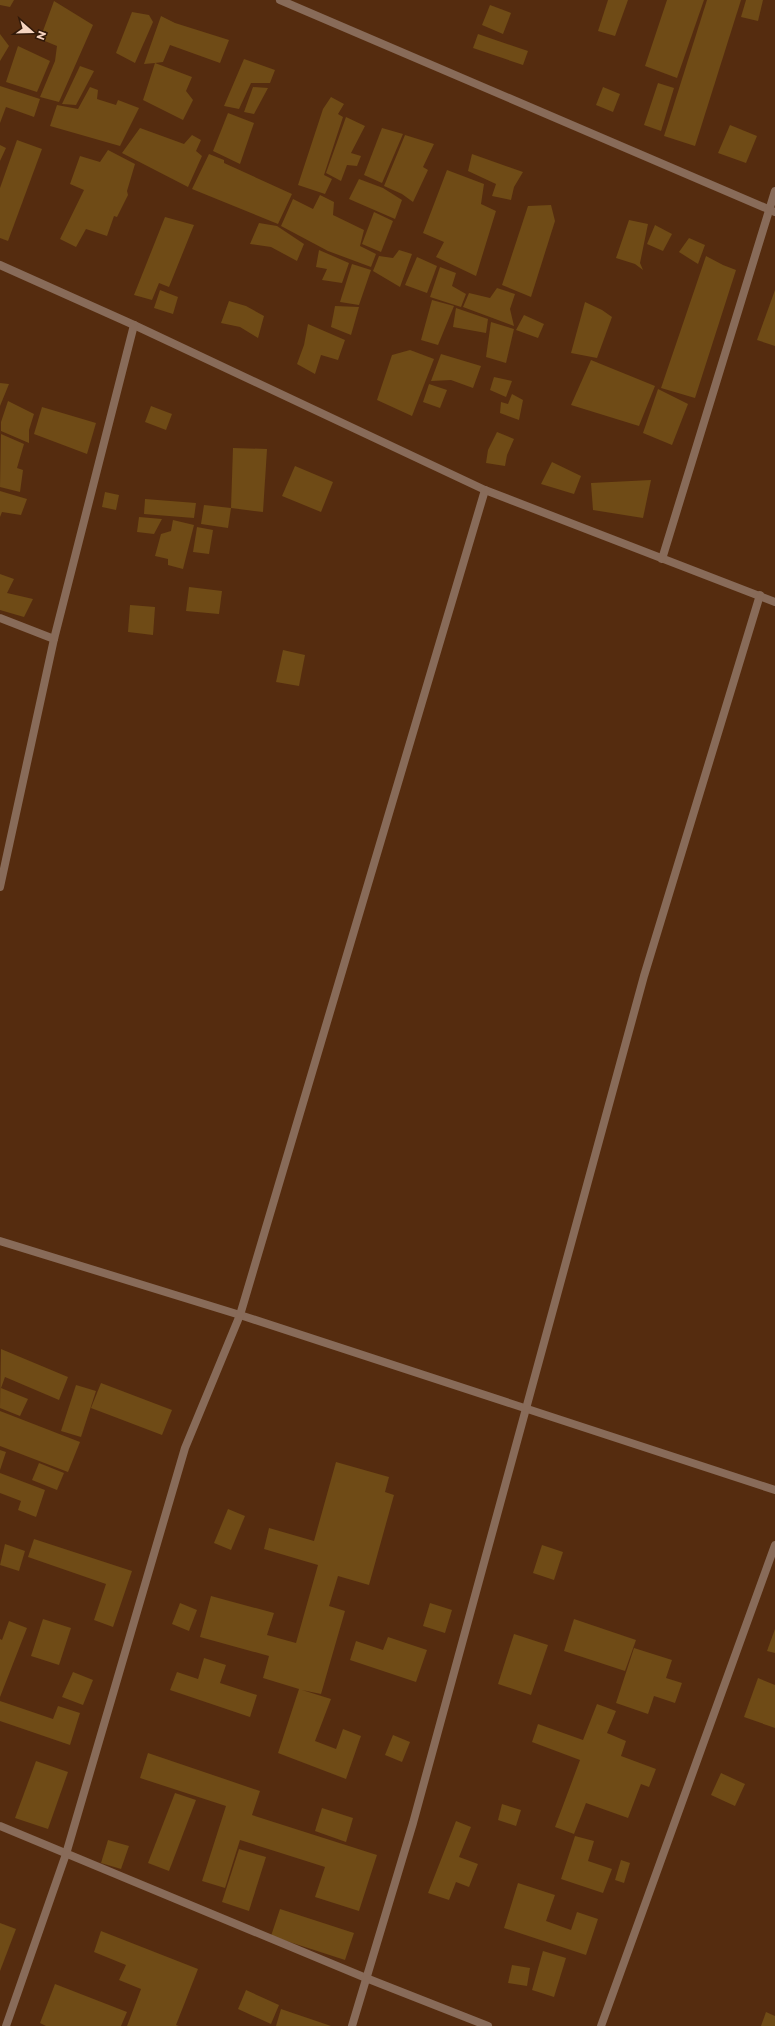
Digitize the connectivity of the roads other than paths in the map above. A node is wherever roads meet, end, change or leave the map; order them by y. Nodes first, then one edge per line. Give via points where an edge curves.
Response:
1 (280, 0) edge
2 (775, 191) edge
3 (772, 211) edge
4 (0, 265) edge
5 (134, 325) junction
6 (485, 490) junction
7 (662, 559) junction
8 (760, 595) junction
9 (775, 602) edge
10 (0, 618) edge
11 (54, 639) junction
12 (0, 887) edge
13 (0, 1241) edge
14 (240, 1315) junction
15 (526, 1408) junction
16 (775, 1490) edge
17 (775, 1545) edge
18 (0, 1826) edge
19 (66, 1854) junction
20 (366, 1978) junction
21 (6, 2026) edge
22 (352, 2026) edge
23 (488, 2026) edge
24 (601, 2026) edge

1 - 3 street
2 - 3 street
3 - 7 street
4 - 5 street
5 - 6 street
5 - 11 street
6 - 7 street
6 - 14 street
7 - 8 street
8 - 9 street
8 - 15 street via 644,976
10 - 11 street
11 - 12 street
13 - 14 street
14 - 15 street
14 - 19 street via 185,1448
15 - 16 street
15 - 20 street via 413,1823
17 - 24 street
18 - 19 street
19 - 20 street
19 - 21 street
20 - 22 street
20 - 23 street

